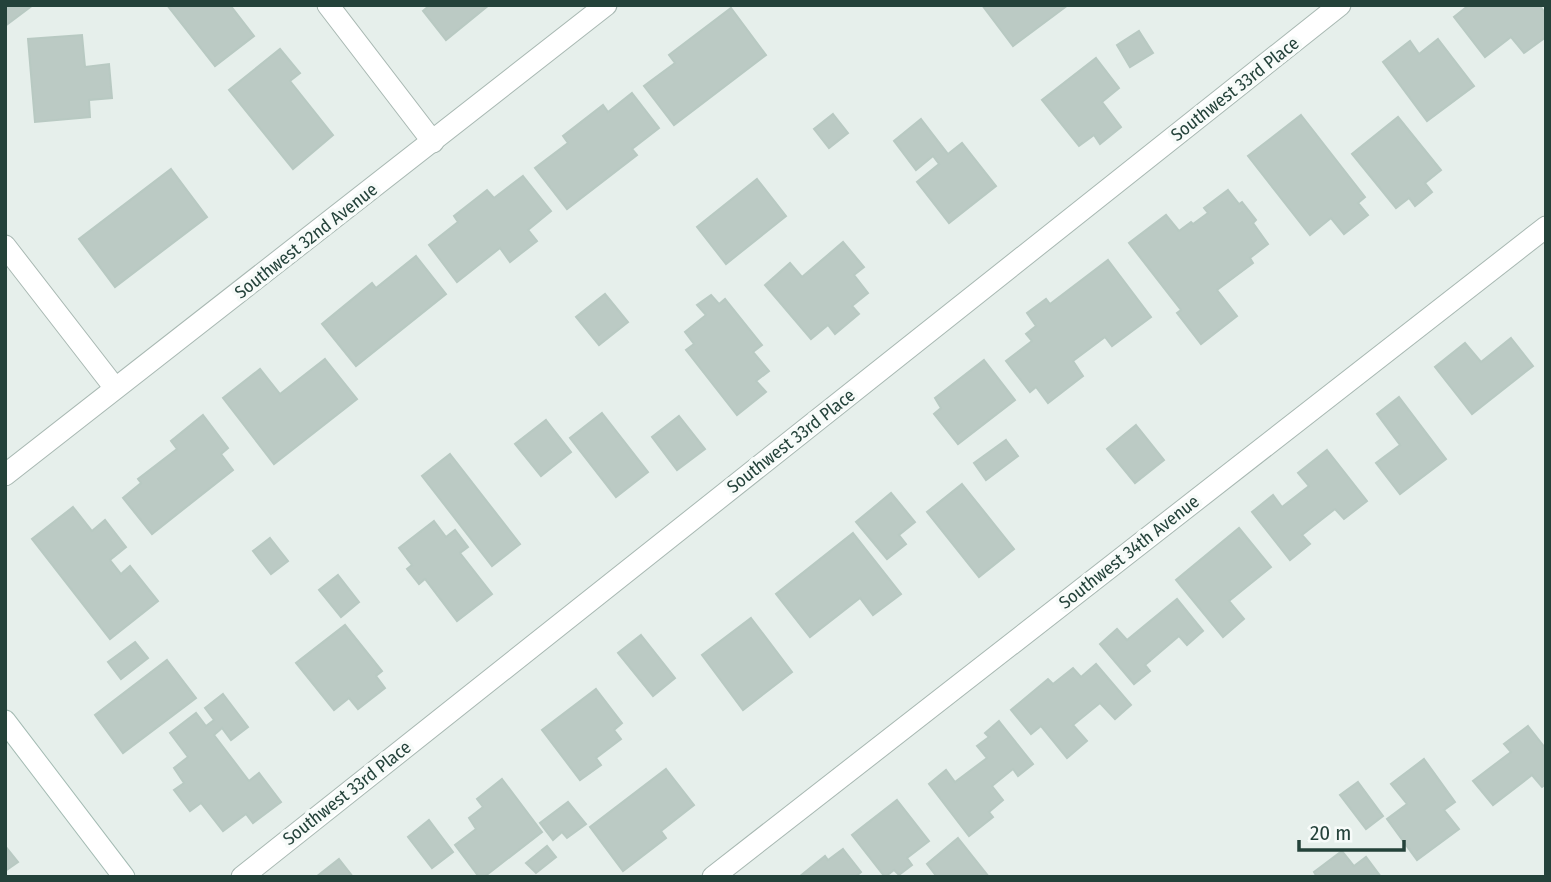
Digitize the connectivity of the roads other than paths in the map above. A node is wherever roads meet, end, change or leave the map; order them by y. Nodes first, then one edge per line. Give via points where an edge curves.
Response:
1 (328, 5) edge
2 (606, 5) edge
3 (1340, 5) edge
4 (433, 142) junction
5 (1546, 227) edge
6 (5, 246) edge
7 (115, 388) junction
8 (5, 475) edge
9 (5, 722) edge
10 (124, 877) edge
11 (242, 877) edge
12 (713, 877) edge

1 - 4 street
2 - 4 street, Southwest 32nd Avenue
3 - 11 street, Southwest 33rd Place
4 - 7 street, Southwest 32nd Avenue
5 - 12 street, Southwest 34th Avenue
6 - 7 street
7 - 8 street, Southwest 32nd Avenue
9 - 10 street

